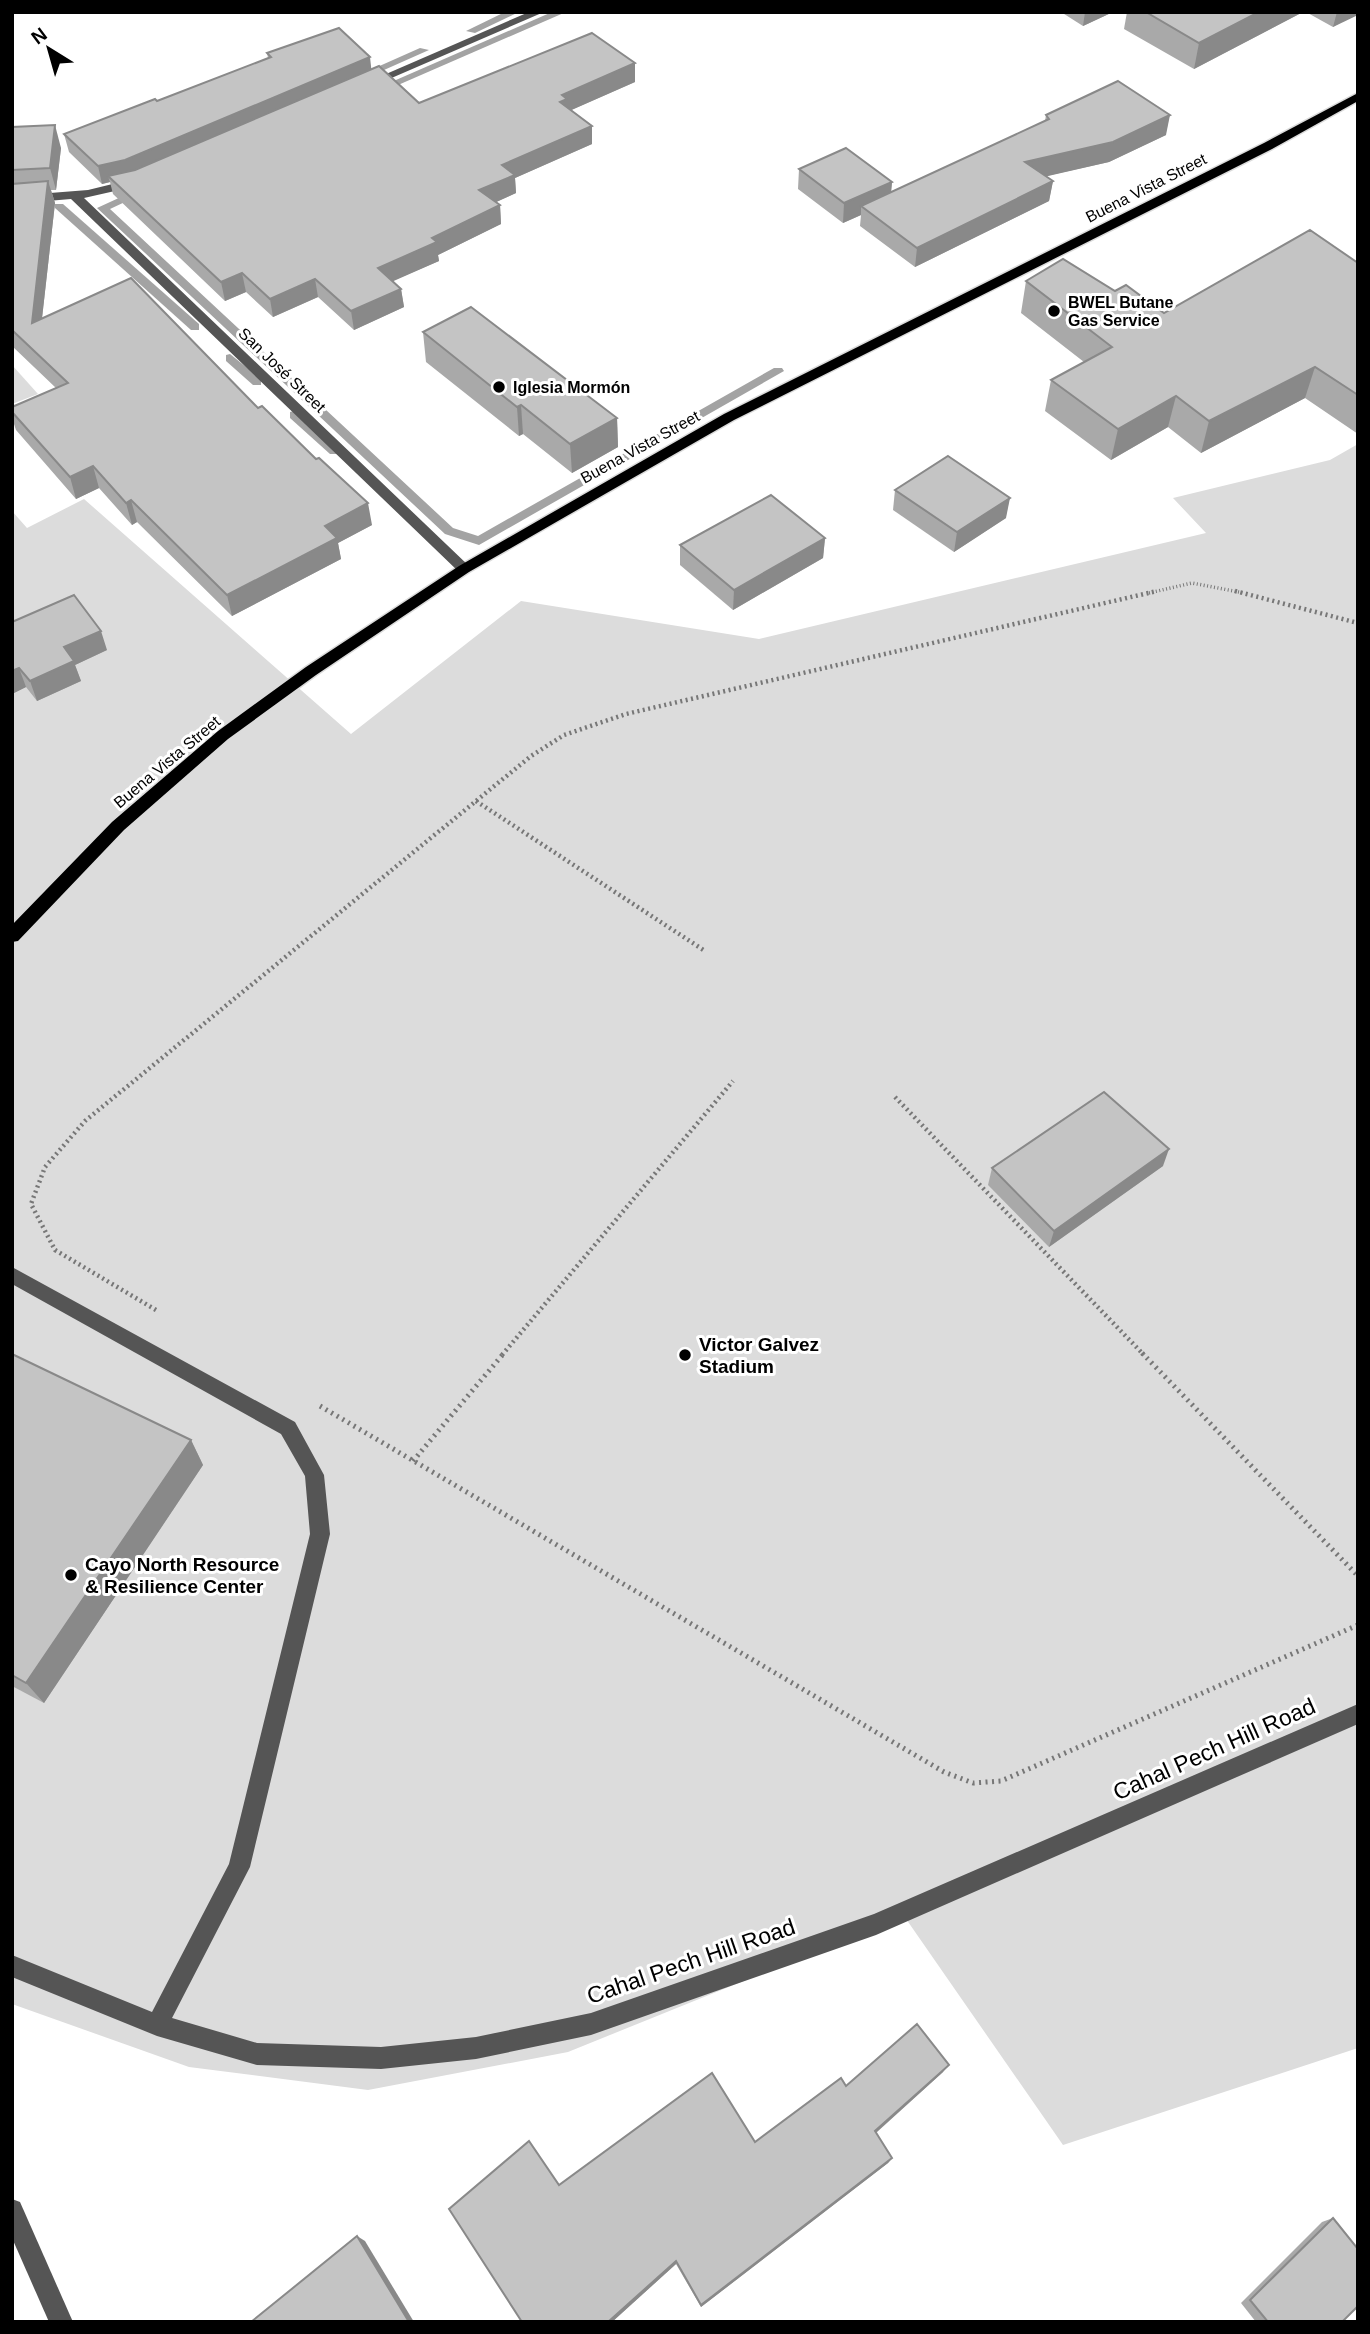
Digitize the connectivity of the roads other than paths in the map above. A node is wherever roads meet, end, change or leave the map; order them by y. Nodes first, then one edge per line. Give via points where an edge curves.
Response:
1 (539, 12) edge
2 (355, 90) edge
3 (1358, 96) edge
4 (146, 178) edge
5 (75, 196) junction
6 (12, 200) edge
7 (464, 569) junction
8 (12, 936) edge
9 (12, 1275) edge
10 (1358, 1714) edge
11 (12, 1966) edge
12 (157, 2025) junction
13 (12, 2210) edge
14 (61, 2322) edge

1 - 2 street
3 - 7 main road, Buena Vista Street via 1268,146 729,417
4 - 5 street
5 - 6 street
5 - 7 street, San José Street
7 - 8 main road, Buena Vista Street via 223,735 118,827
9 - 12 street via 288,1428 314,1475 320,1534 239,1867
10 - 12 street, Cahal Pech Hill Road via 876,1924 591,2024 476,2048 381,2058 257,2054
11 - 12 street, Cahal Pech Hill Road
13 - 14 street

